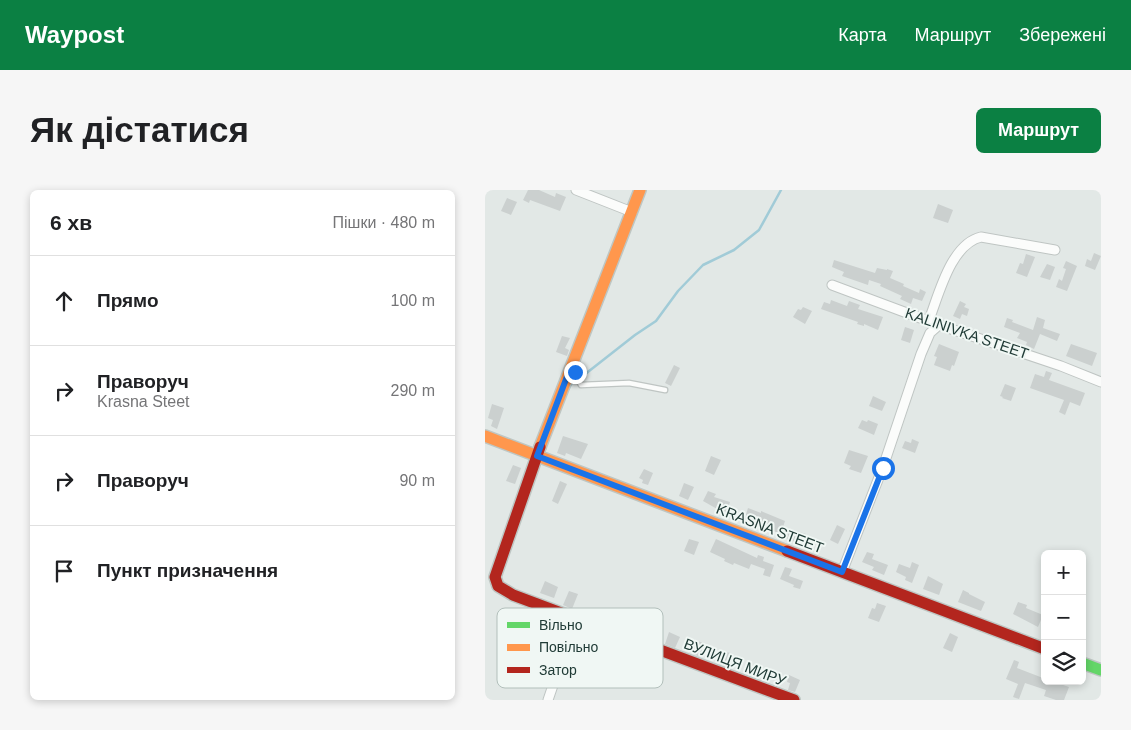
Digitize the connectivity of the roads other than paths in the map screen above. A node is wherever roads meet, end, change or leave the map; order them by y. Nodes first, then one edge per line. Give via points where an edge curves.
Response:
1 (577, 190) edge
2 (640, 190) edge
3 (632, 212) junction
4 (1055, 250) dead end
5 (832, 285) dead end
6 (929, 320) junction
7 (939, 325) junction
8 (571, 366) junction
9 (1101, 382) edge
10 (665, 390) dead end
11 (485, 436) edge
12 (537, 456) junction
13 (842, 572) junction
14 (549, 608) edge
15 (1041, 647) edge
16 (663, 651) edge
17 (1086, 664) edge
18 (1101, 670) edge
19 (552, 688) edge
20 (548, 700) edge
21 (793, 700) edge

1 - 3 street
2 - 3 street
3 - 8 street
4 - 6 street via 981,237 971,239 953,259
5 - 6 street, KALINIVKA STEET
6 - 7 street, KALINIVKA STEET
7 - 9 street, KALINIVKA STEET
7 - 13 street via 930,333 921,354 883,468
8 - 10 lane via 581,385 629,383
8 - 12 street
11 - 12 street, KRASNA STEET
12 - 13 street, KRASNA STEET
12 - 14 street, ВУЛИЦЯ МИРУ via 495,577 498,586 513,595
13 - 15 street, KRASNA STEET
16 - 21 street, ВУЛИЦЯ МИРУ
17 - 18 street
19 - 20 street

